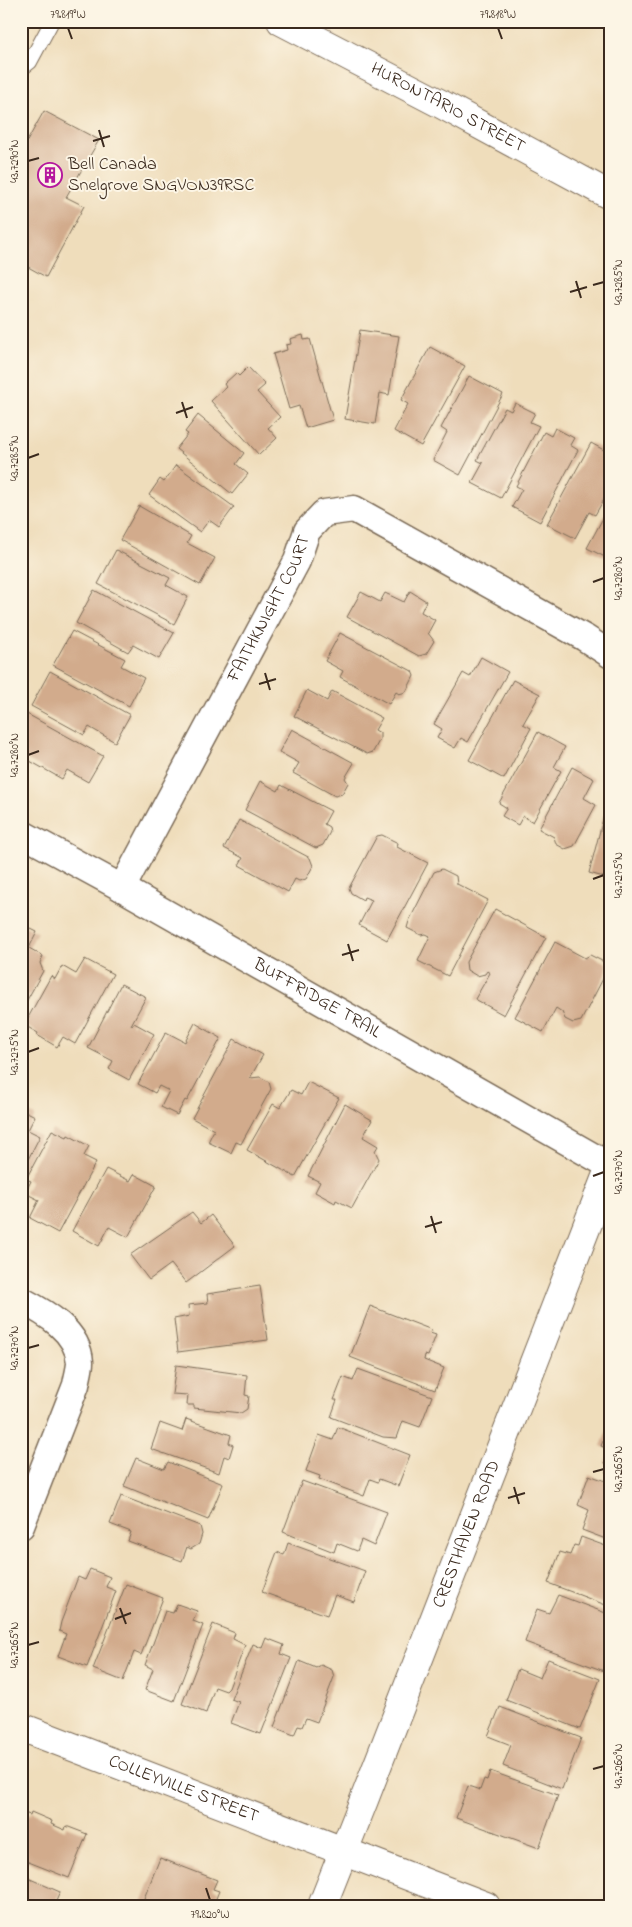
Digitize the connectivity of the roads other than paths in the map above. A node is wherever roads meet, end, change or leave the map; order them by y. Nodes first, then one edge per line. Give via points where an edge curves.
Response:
1 (52, 21) edge
2 (282, 21) edge
3 (21, 69) edge
4 (611, 196) edge
5 (611, 655) edge
6 (21, 833) edge
7 (122, 888) junction
8 (610, 1165) edge
9 (21, 1300) edge
10 (21, 1526) edge
11 (21, 1727) edge
12 (344, 1850) junction
13 (322, 1906) edge
14 (486, 1906) edge

1 - 3 lane via 30,62
2 - 4 street, HURONTARIO STREET
5 - 7 street, FAITHKNIGHT COURT via 354,508 324,513 307,530 297,561
6 - 7 street, BUFFRIDGE TRAIL
7 - 8 street, BUFFRIDGE TRAIL
8 - 12 street, CRESTHAVEN ROAD
9 - 10 street via 62,1326 74,1343 80,1363 76,1385
11 - 12 street, COLLEYVILLE STREET
12 - 13 street, CRESTHAVEN ROAD
12 - 14 street, COLLEYVILLE STREET

